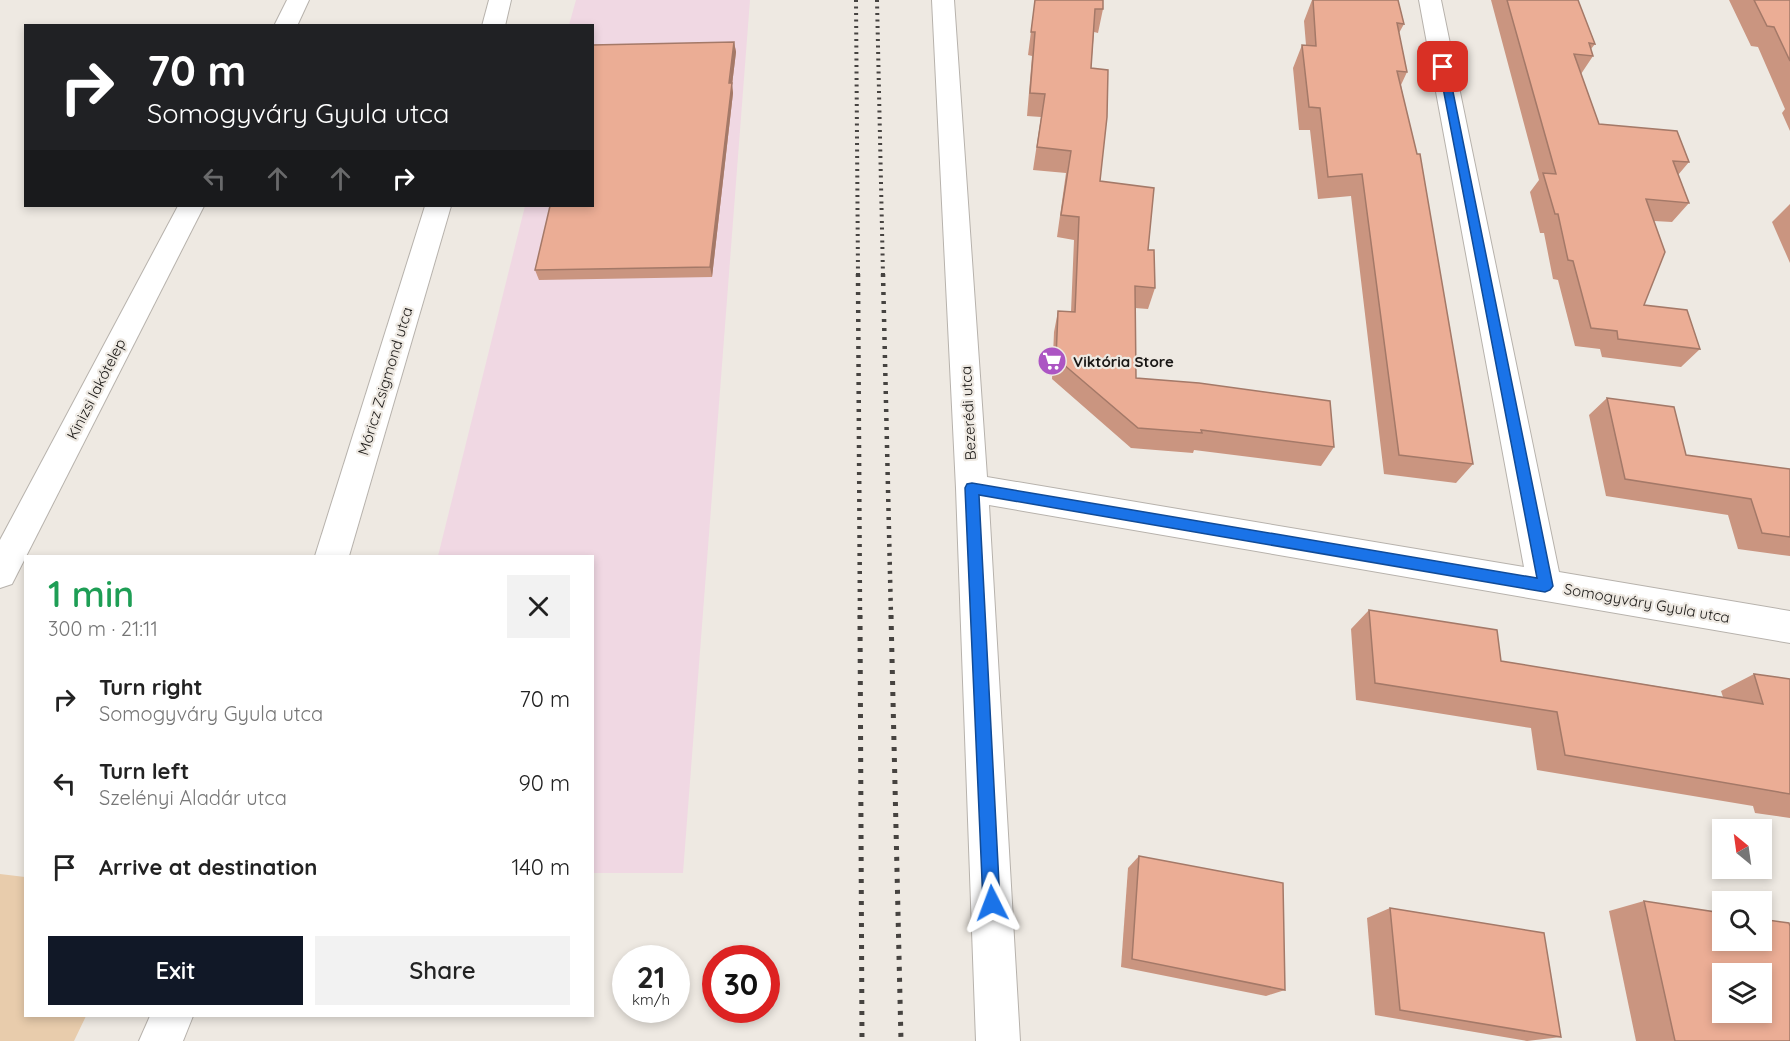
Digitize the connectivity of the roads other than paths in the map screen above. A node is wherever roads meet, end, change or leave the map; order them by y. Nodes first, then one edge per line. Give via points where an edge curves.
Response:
1 (298, 0) edge
2 (500, 0) edge
3 (944, 0) edge
4 (1430, 0) edge
5 (286, 24) edge
6 (494, 24) edge
7 (190, 207) edge
8 (438, 207) edge
9 (972, 488) junction
10 (332, 555) edge
11 (0, 573) edge
12 (1545, 586) junction
13 (1790, 627) edge
14 (172, 1017) edge
15 (161, 1041) edge
16 (998, 1041) edge

1 - 5 street
2 - 6 street
3 - 9 street, Bezerédi utca
4 - 12 street
7 - 11 street, Kinizsi lakótelep
8 - 10 street, Móricz Zsigmond utca
9 - 12 street, Somogyváry Gyula utca
9 - 16 street, Bezerédi utca
12 - 13 street, Somogyváry Gyula utca
14 - 15 street

